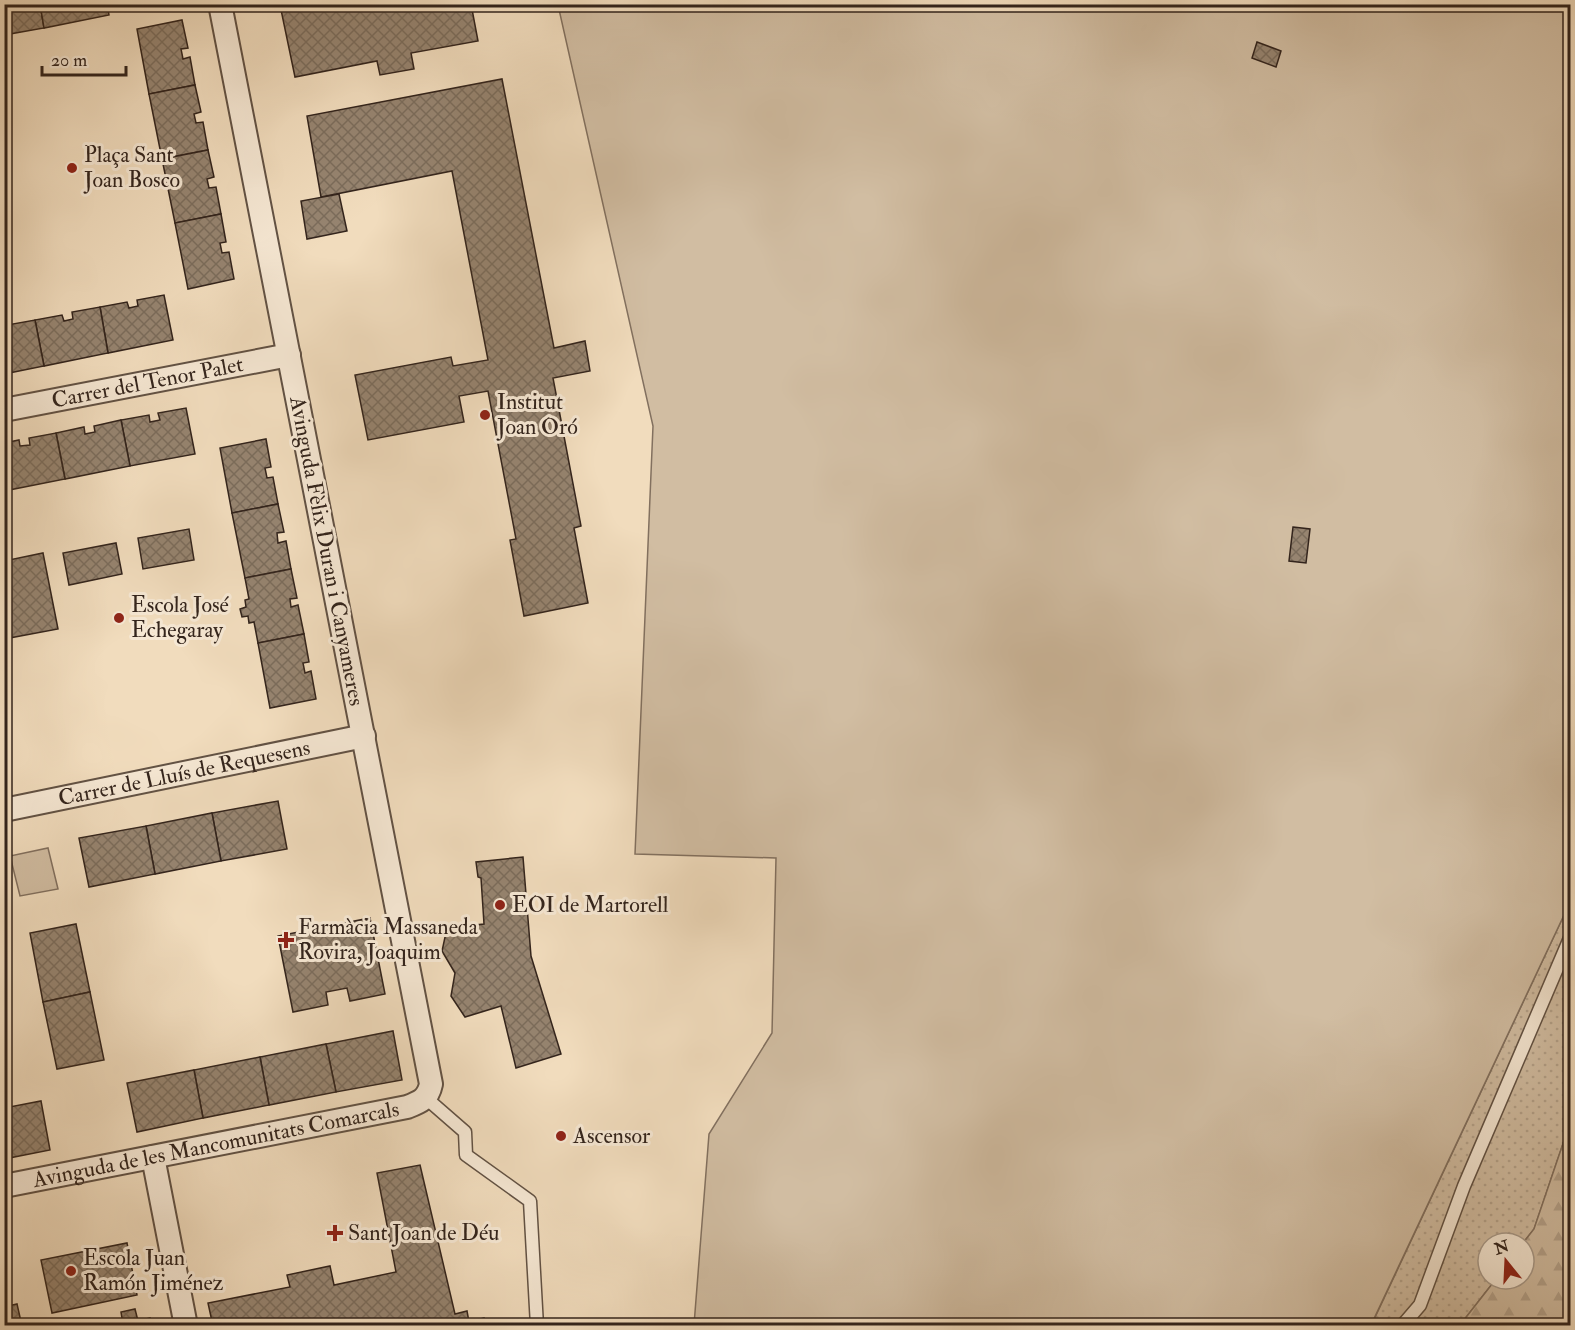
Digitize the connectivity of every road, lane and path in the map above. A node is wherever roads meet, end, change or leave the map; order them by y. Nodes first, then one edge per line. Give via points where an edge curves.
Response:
1 (220, 4) edge
2 (289, 356) junction
3 (4, 410) edge
4 (364, 736) junction
5 (4, 810) edge
6 (1570, 938) edge
7 (426, 1098) junction
8 (153, 1157) junction
9 (4, 1186) edge
10 (186, 1326) edge
11 (537, 1326) edge
12 (1402, 1326) edge

1 - 2 street, Avinguda Fèlix Duran i Canyameres
2 - 3 street, Carrer del Tenor Palet
2 - 4 street, Avinguda Fèlix Duran i Canyameres
4 - 5 street, Carrer de Lluís de Requesens
4 - 7 street, Avinguda Fèlix Duran i Canyameres via 431,1083
6 - 12 lane via 1464,1186 1420,1305
7 - 8 street, Avinguda de les Mancomunitats Comarcals via 407,1107
7 - 11 lane via 465,1132 466,1155 530,1201
8 - 9 street, Avinguda de les Mancomunitats Comarcals
8 - 10 street

